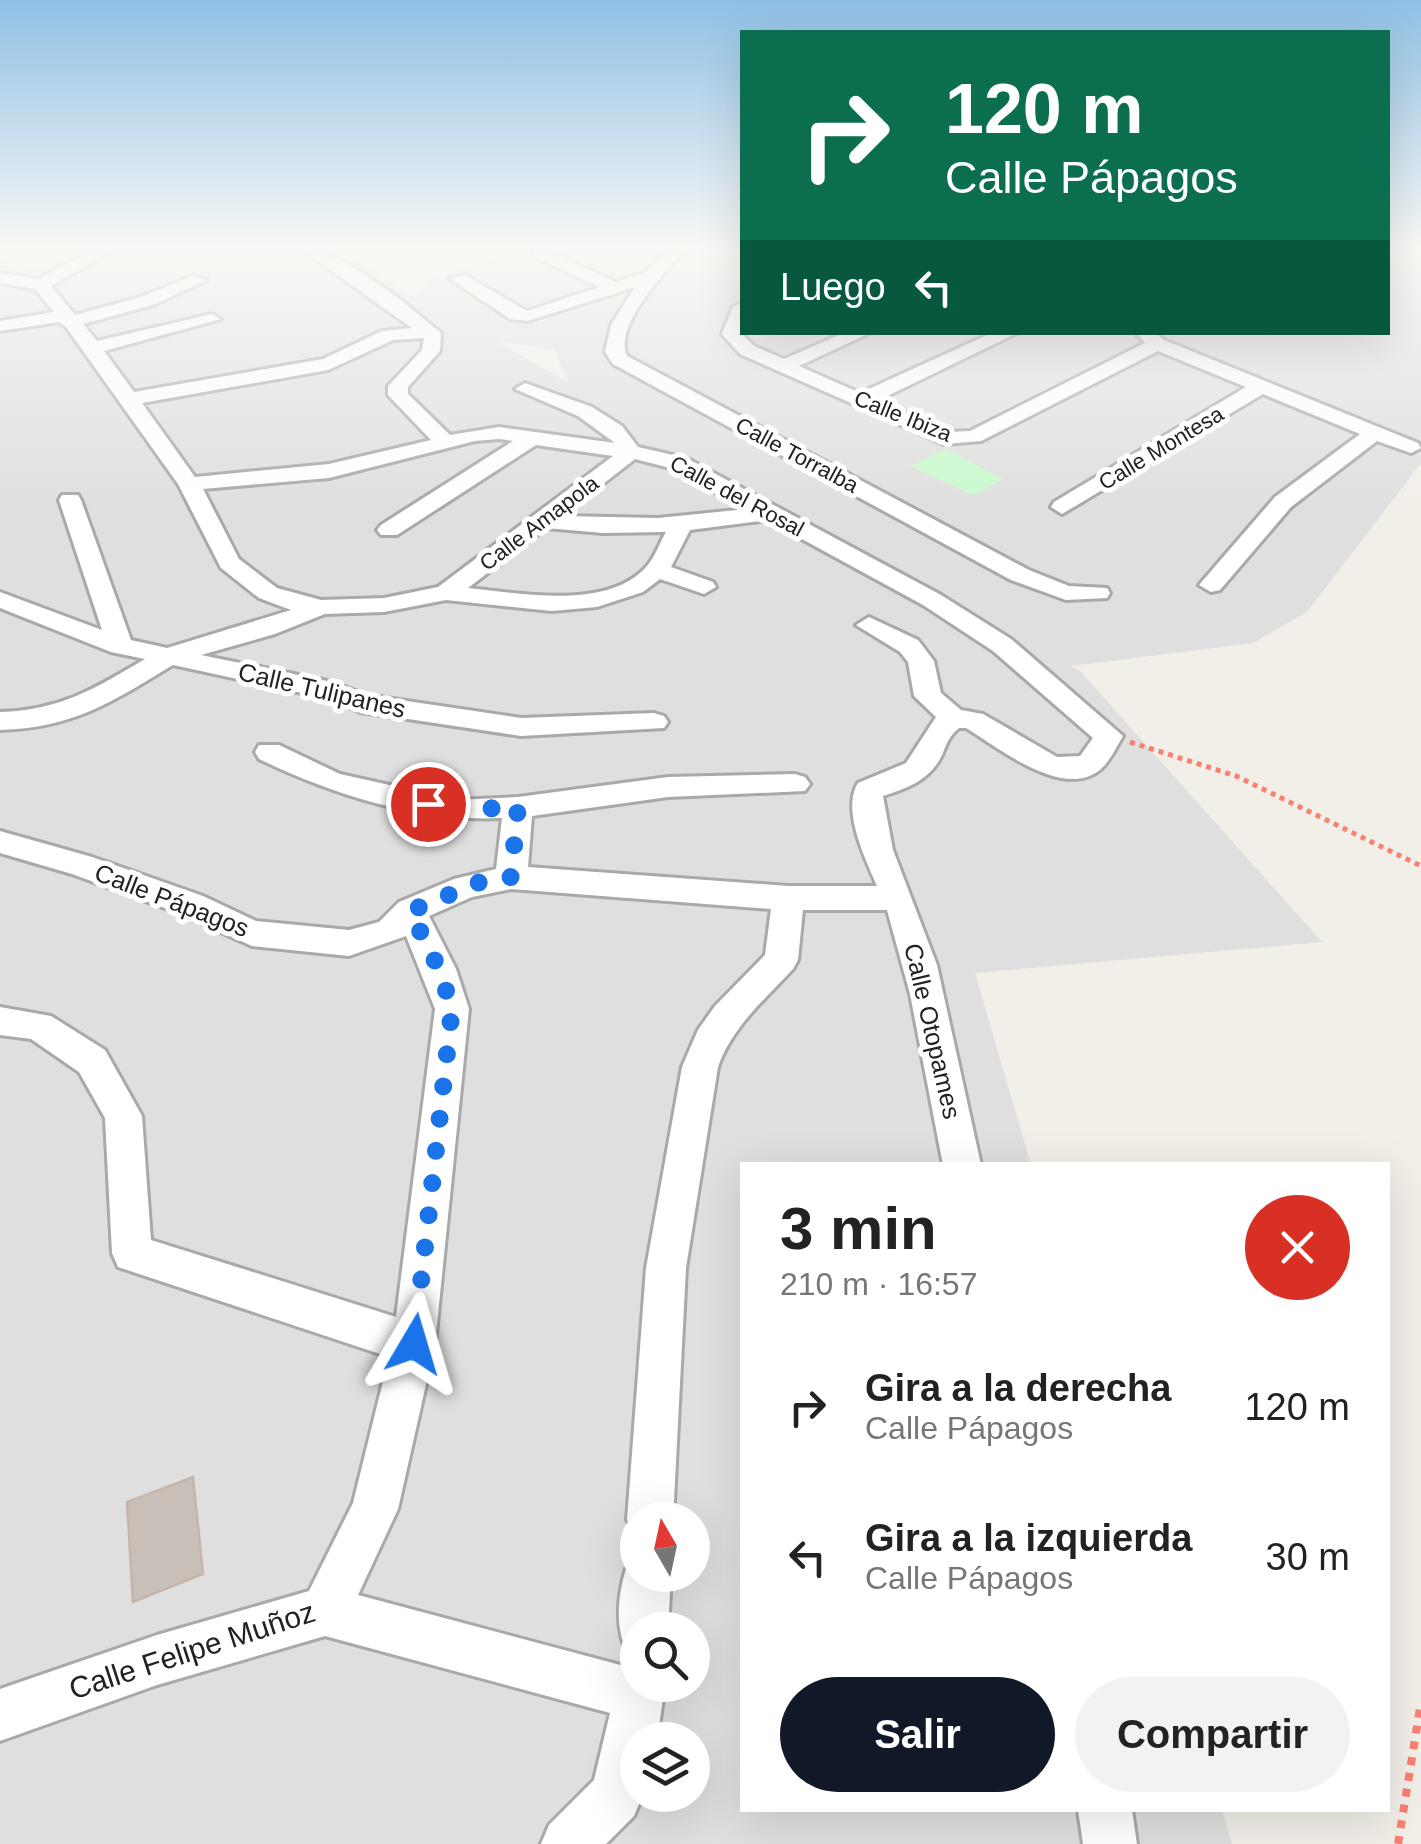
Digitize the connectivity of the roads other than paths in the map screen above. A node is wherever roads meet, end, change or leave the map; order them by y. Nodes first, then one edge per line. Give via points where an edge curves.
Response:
1 (81, 335) edge
2 (144, 335) edge
3 (389, 335) edge
4 (430, 335) edge
5 (615, 335) edge
6 (732, 335) edge
7 (856, 335) edge
8 (1003, 335) edge
9 (1150, 338) edge
10 (93, 348) junction
11 (784, 366) junction
12 (1259, 388) junction
13 (525, 389) dead end
14 (128, 399) junction
15 (862, 400) junction
16 (1374, 433) junction
17 (535, 436) junction
18 (445, 442) junction
19 (1412, 447) dead end
20 (631, 452) junction
21 (189, 484) junction
22 (70, 500) dead end
23 (1062, 507) dead end
24 (769, 513) junction
25 (546, 520) junction
26 (680, 526) junction
27 (389, 530) dead end
28 (658, 570) junction
29 (1210, 585) dead end
30 (704, 586) dead end
31 (446, 593) junction
32 (1098, 594) dead end
33 (0, 600) edge
34 (320, 607) junction
35 (869, 625) dead end
36 (120, 646) junction
37 (170, 654) junction
38 (953, 718) junction
39 (0, 721) edge
40 (654, 722) dead end
41 (269, 752) dead end
42 (795, 784) dead end
43 (518, 807) junction
44 (0, 842) edge
45 (511, 877) junction
46 (788, 898) junction
47 (898, 898) junction
48 (410, 911) junction
49 (0, 1022) edge
50 (961, 1162) edge
51 (414, 1344) junction
52 (651, 1502) edge
53 (324, 1611) junction
54 (620, 1685) edge
55 (637, 1702) edge
56 (0, 1715) edge
57 (1105, 1812) edge
58 (568, 1844) edge
59 (1110, 1844) edge

1 - 10 street
2 - 10 street
3 - 14 street via 328,364
4 - 18 street via 435,343 398,386 398,395
5 - 32 street, Calle Torralba via 620,360 1020,575 1066,592
6 - 11 street, Calle Ibiza
7 - 11 street
8 - 15 street
9 - 12 street
9 - 15 street, Calle Ibiza via 968,439 944,438
10 - 14 street
11 - 15 street, Calle Ibiza
12 - 16 street
12 - 23 street, Calle Montesa
13 - 20 street via 601,421
14 - 21 street
16 - 19 street
16 - 29 street via 1283,502
17 - 18 street, Calle del Rosal via 487,434
17 - 20 street, Calle del Rosal
17 - 27 street
18 - 21 street, Calle del Rosal via 329,470
20 - 24 street, Calle del Rosal via 678,463
20 - 25 street, Calle Amapola
21 - 34 street via 224,555 244,577 268,593
22 - 36 street
24 - 26 street
24 - 38 street, Calle del Rosal via 1002,645 1109,736 1090,763 1073,769 1050,766 973,720
25 - 26 street via 602,529
25 - 31 street, Calle Amapola
26 - 28 street
28 - 30 street
28 - 31 street via 598,600 552,604
31 - 34 street via 384,605
33 - 36 street, Calle Tulipanes
34 - 37 street
35 - 38 street via 909,646 921,661 928,696
36 - 37 street, Calle Tulipanes
37 - 39 street via 88,704 32,720
37 - 40 street, Calle Tulipanes via 361,703 521,726
38 - 47 street, Calle Otopames via 934,731 922,765 868,790 872,841
41 - 43 street via 370,793 458,810
42 - 43 street via 668,788
43 - 45 street
44 - 48 street, Calle Pápagos via 173,898 252,934 349,944 390,931
45 - 46 street, Calle Pápagos
45 - 48 street, Calle Pápagos via 480,882
46 - 47 street, Calle Pápagos
46 - 52 street via 781,960 727,1016 700,1067 666,1268
47 - 50 street, Calle Otopames via 922,976
48 - 51 street, Calle Felipe Muñoz via 452,1009
49 - 51 street via 39,1026 92,1061 124,1116 132,1253
51 - 53 street, Calle Felipe Muñoz via 375,1509
53 - 54 street
53 - 56 street, Calle Felipe Muñoz
55 - 58 street via 615,1797
57 - 59 street

